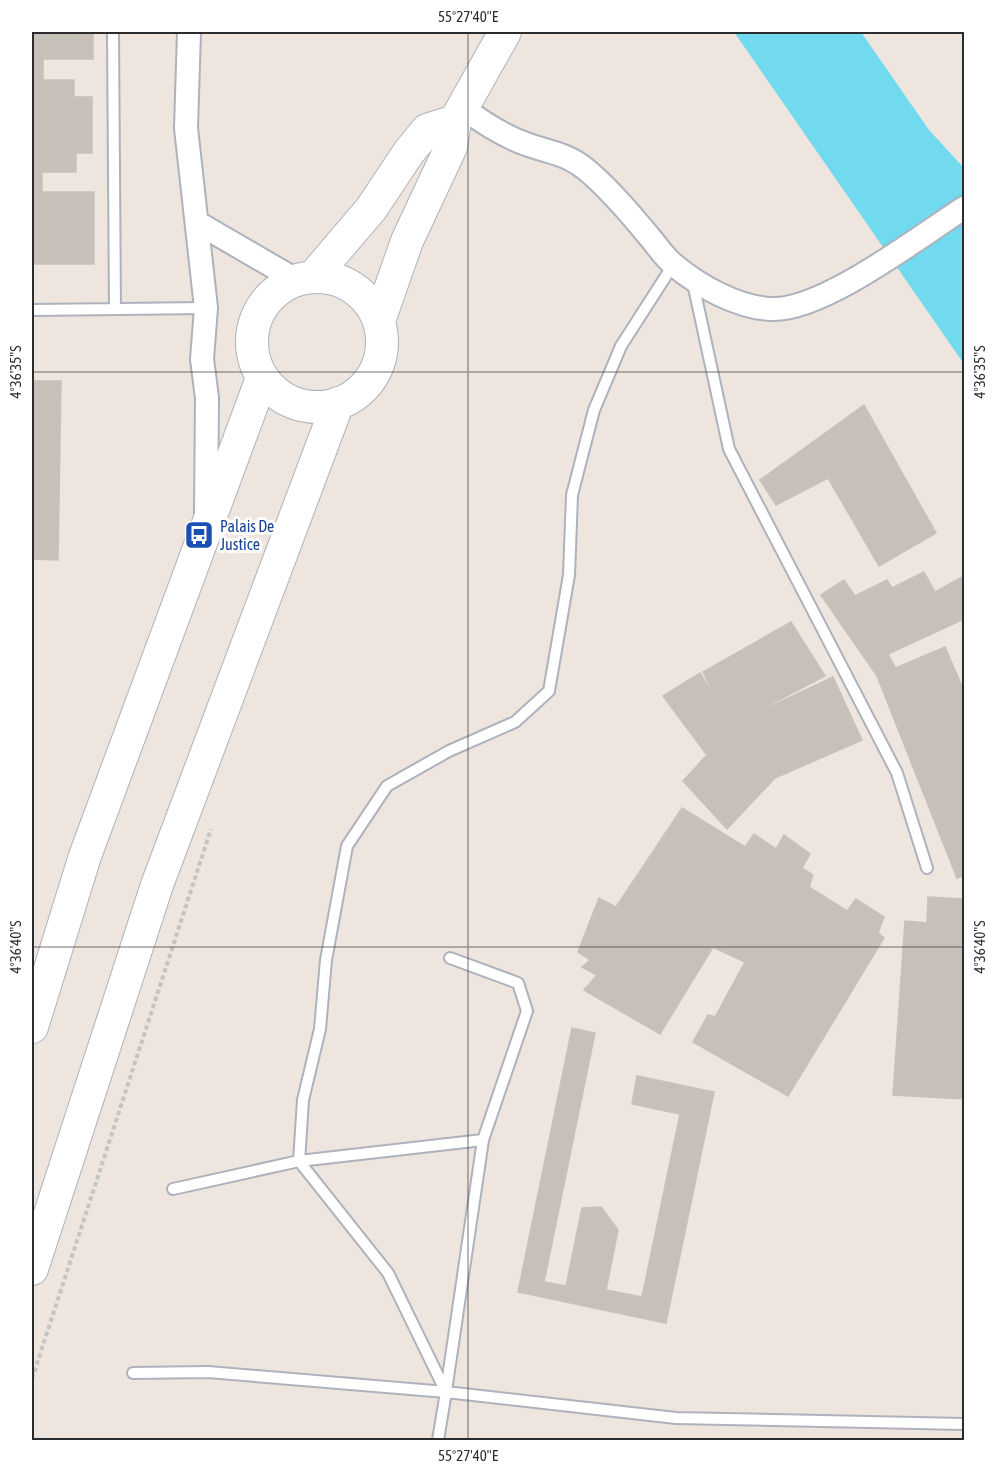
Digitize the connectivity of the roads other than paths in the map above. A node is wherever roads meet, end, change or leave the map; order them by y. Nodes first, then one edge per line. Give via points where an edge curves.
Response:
1 (113, 32) edge
2 (189, 32) edge
3 (500, 42) edge
4 (459, 115) junction
5 (964, 208) edge
6 (198, 223) junction
7 (682, 271) junction
8 (304, 278) junction
9 (206, 308) junction
10 (115, 309) junction
11 (32, 310) edge
12 (379, 321) junction
13 (262, 378) junction
14 (338, 403) junction
15 (206, 532) junction
16 (927, 868) dead end
17 (450, 958) dead end
18 (32, 1027) edge
19 (483, 1140) junction
20 (299, 1161) junction
21 (173, 1189) dead end
22 (32, 1269) edge
23 (133, 1373) dead end
24 (446, 1392) junction
25 (964, 1424) edge
26 (438, 1440) edge

1 - 10 lane
2 - 6 street via 186,128
3 - 4 street
4 - 7 street via 526,144 559,152 587,170
4 - 8 street via 427,130 371,209
4 - 12 street via 451,147 407,241
5 - 7 street via 836,289 802,304 773,309 742,303 712,291
6 - 8 street
6 - 9 street
7 - 16 lane via 729,449 897,773
7 - 20 lane via 621,346 594,410 572,495 569,575 549,691 515,722 449,751 387,786 347,846 326,960 320,1029 303,1100
8 - 12 street via 346,283 372,306
8 - 13 street via 281,288 258,313 252,329 255,362
9 - 10 lane
9 - 15 street via 202,359 207,398
10 - 11 lane
12 - 14 street via 382,338 376,371 353,396
13 - 14 street via 274,391 304,406
13 - 15 street
14 - 22 street via 158,885
15 - 18 street via 85,856
17 - 19 lane via 518,983 527,1011
19 - 20 lane
19 - 24 lane
20 - 21 lane
20 - 24 lane via 388,1274
23 - 24 lane via 208,1372
24 - 25 lane via 676,1418
24 - 26 lane

